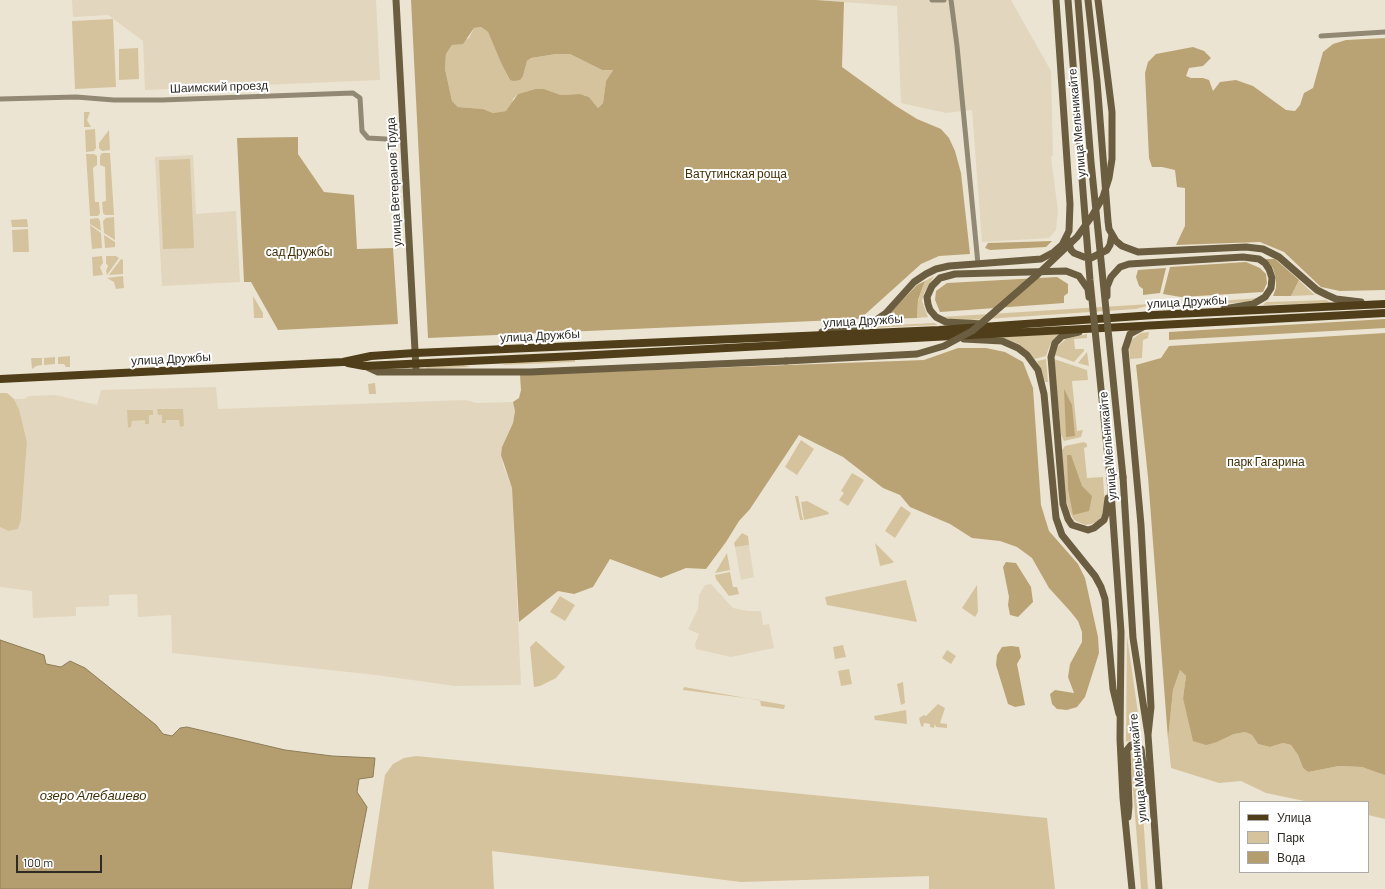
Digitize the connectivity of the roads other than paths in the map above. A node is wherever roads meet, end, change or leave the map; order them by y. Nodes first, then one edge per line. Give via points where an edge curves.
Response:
1 (396, 0) edge
2 (932, 0) edge
3 (944, 0) edge
4 (951, 0) edge
5 (1056, 0) edge
6 (1068, 0) edge
7 (1078, 0) edge
8 (1088, 0) edge
9 (1098, 0) edge
10 (1385, 32) edge
11 (1321, 36) dead end
12 (0, 99) edge
13 (403, 140) junction
14 (1112, 235) junction
15 (1068, 236) junction
16 (978, 264) junction
17 (1385, 303) edge
18 (1106, 309) junction
19 (1093, 310) junction
20 (1210, 312) junction
21 (1385, 313) edge
22 (1001, 325) junction
23 (1146, 326) junction
24 (1099, 327) junction
25 (807, 336) junction
26 (939, 336) junction
27 (415, 353) junction
28 (343, 362) junction
29 (415, 362) junction
30 (364, 366) junction
31 (416, 373) junction
32 (0, 379) edge
33 (1110, 478) junction
34 (1119, 714) junction
35 (1148, 735) junction
36 (1153, 801) junction
37 (1127, 830) junction
38 (1132, 889) edge
39 (1159, 889) edge

1 - 13 main road, улица Ветеранов Труда
2 - 3 street
4 - 16 street
5 - 15 main road via 1070,204
6 - 19 main road, улица Мельникайте, bridge
7 - 18 main road, улица Мельникайте, bridge
8 - 14 main road via 1108,221
9 - 31 main road, bridge via 1112,112 1112,159 1102,197 1078,236 1038,274 967,334 944,346 917,354 530,372
10 - 11 street
12 - 13 street, Шаимский проезд via 82,97 162,100 353,92 360,98 362,131 368,138
13 - 27 main road, улица Ветеранов Труда
14 - 15 main road via 1107,250 1091,258 1070,250
14 - 17 main road via 1122,246 1138,252 1263,249 1279,257 1317,290 1327,295 1350,302
15 - 16 main road via 1054,252 1041,259
16 - 25 main road via 949,266 926,274 914,282 886,313 868,324
17 - 20 main road, улица Дружбы
18 - 20 main road, bridge via 1107,287 1111,277 1120,267 1129,264 1252,257 1265,263 1272,278 1271,288 1263,299 1253,304
18 - 35 main road, улица Мельникайте, bridge via 1123,477 1134,638
19 - 22 main road, bridge via 1088,289 1079,276 1057,271 955,274 940,278 929,291 928,304 932,314 946,322
19 - 33 main road, улица Мельникайте, bridge
20 - 22 main road, улица Дружбы
21 - 23 main road, улица Дружбы
22 - 25 main road, улица Дружбы
23 - 24 main road, улица Дружбы
23 - 35 main road via 1130,334 1125,349 1141,525 1151,708
24 - 26 main road, улица Дружбы
24 - 33 main road via 1062,336 1055,343 1051,357 1063,504 1072,525 1088,530 1104,520
25 - 27 main road, улица Дружбы
26 - 29 main road, улица Дружбы
26 - 34 main road via 1002,341 1027,355 1038,370 1044,394 1056,518 1062,534 1095,576 1105,599
27 - 28 main road, улица Дружбы via 371,356
27 - 29 main road, улица Ветеранов Труда
28 - 30 main road, улица Дружбы
28 - 32 main road, улица Дружбы
29 - 30 main road, улица Дружбы
29 - 31 main road, улица Ветеранов Труда
30 - 31 main road via 378,372
33 - 34 main road, улица Мельникайте via 1121,632
34 - 37 main road, улица Мельникайте
35 - 36 main road, улица Мельникайте
36 - 37 main road via 1147,788 1142,748 1131,745 1127,750 1130,806
36 - 39 main road, улица Мельникайте
37 - 38 main road, улица Мельникайте

